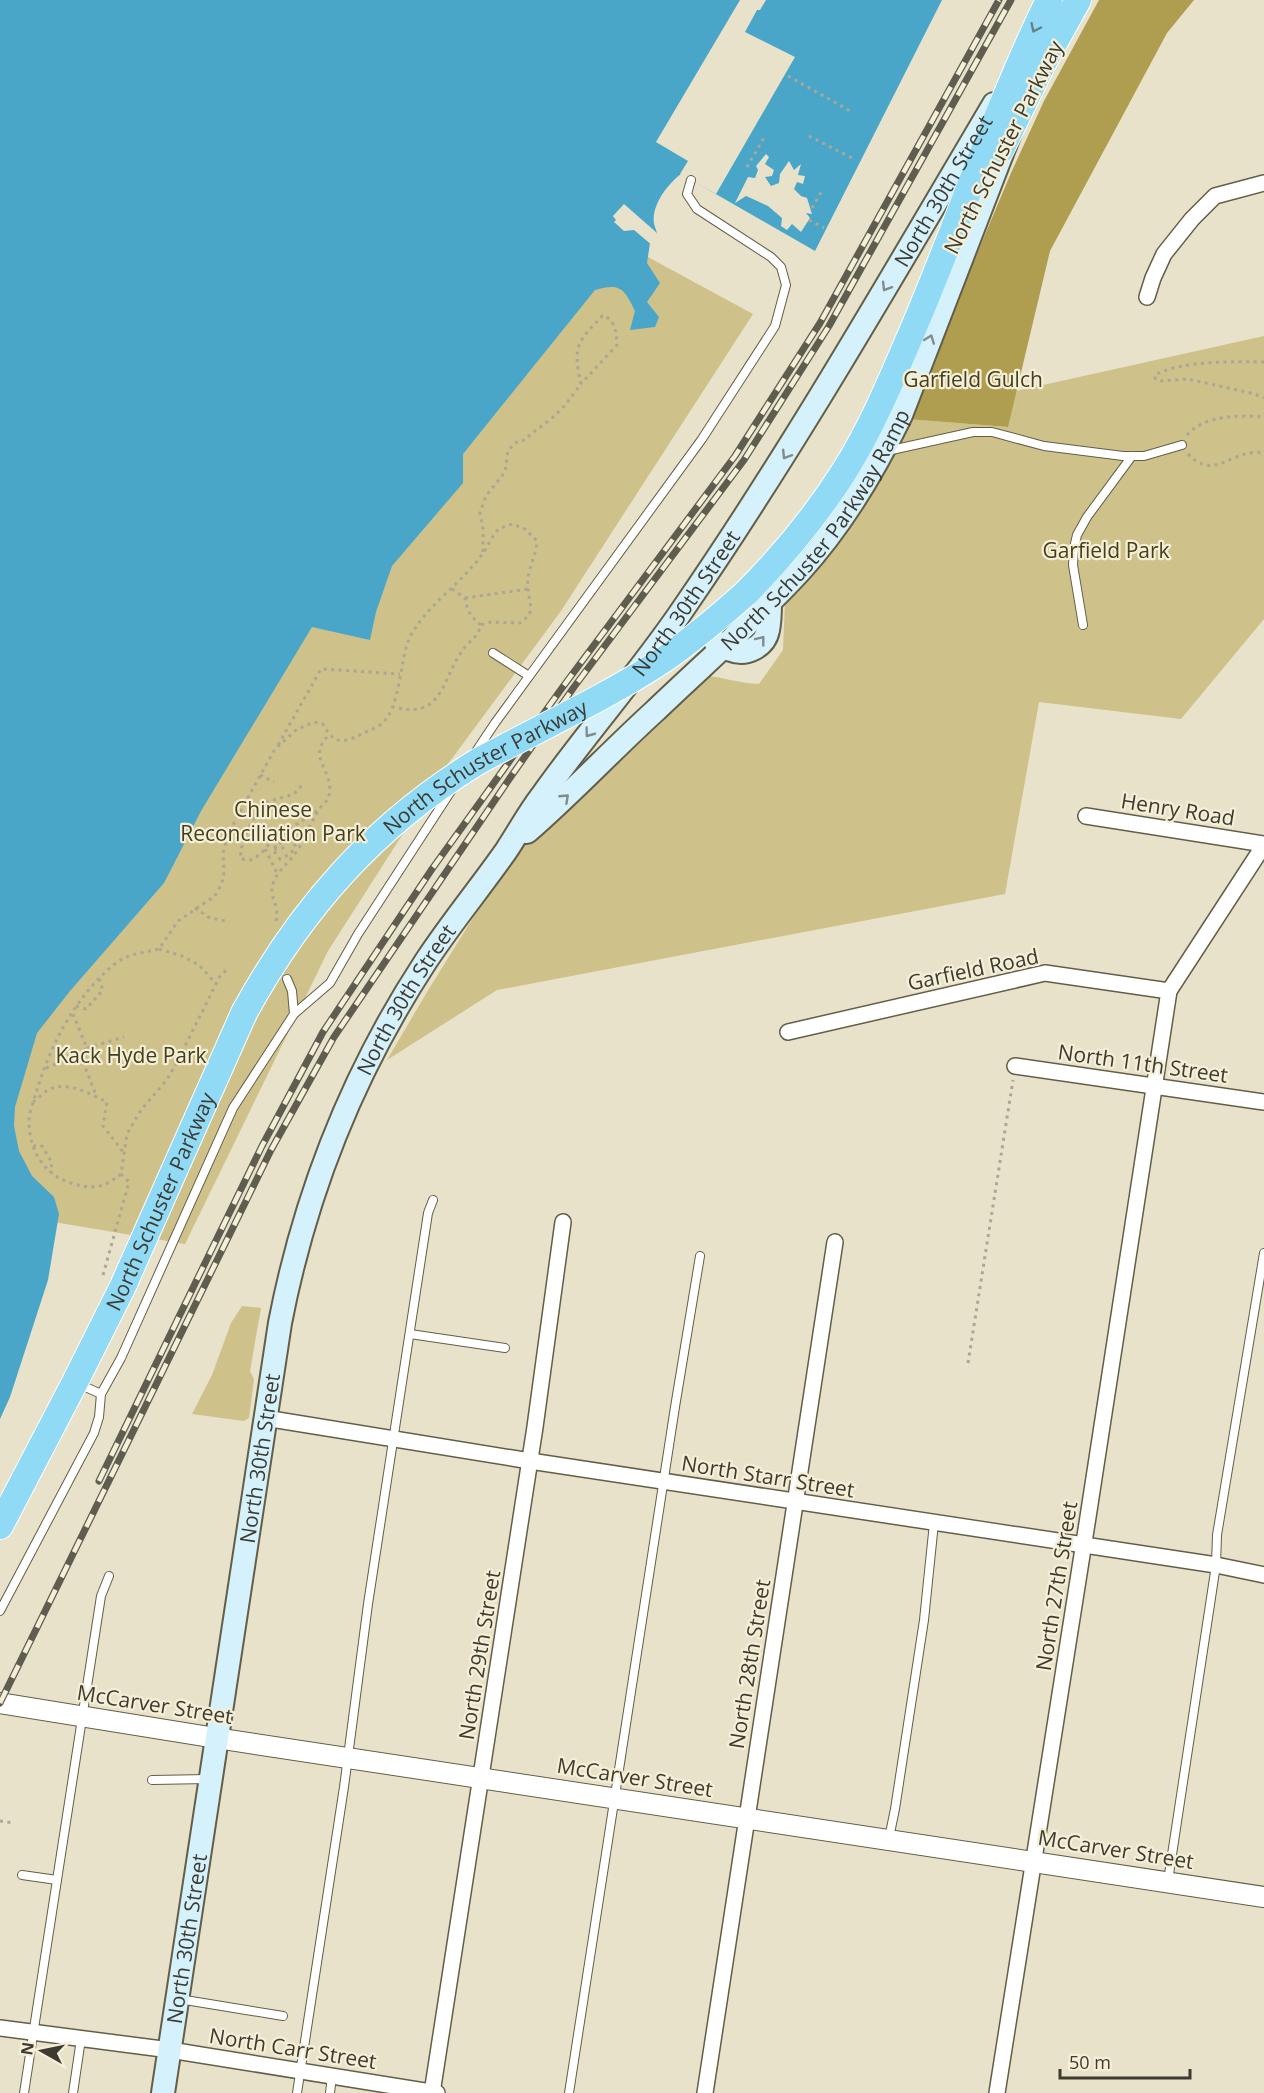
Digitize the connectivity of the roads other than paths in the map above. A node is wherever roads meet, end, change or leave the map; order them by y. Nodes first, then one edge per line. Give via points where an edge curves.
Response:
1 (1049, 0) edge
2 (1078, 0) edge
3 (1022, 56) junction
4 (1010, 132) junction
5 (691, 180) dead end
6 (1264, 183) edge
7 (928, 293) junction
8 (1147, 297) dead end
9 (1182, 445) road end
10 (883, 453) junction
11 (1132, 456) junction
12 (770, 481) junction
13 (1083, 626) dead end
14 (724, 646) junction
15 (493, 653) dead end
16 (529, 676) junction
17 (1086, 816) dead end
18 (1264, 844) edge
19 (506, 851) junction
20 (287, 979) dead end
21 (1169, 991) junction
22 (294, 1014) junction
23 (788, 1032) dead end
24 (1015, 1066) road end
25 (1155, 1086) junction
26 (1264, 1102) edge
27 (433, 1200) dead end
28 (563, 1222) dead end
29 (835, 1242) dead end
30 (1264, 1254) edge
31 (700, 1256) dead end
32 (410, 1334) junction
33 (505, 1348) dead end
34 (75, 1382) junction
35 (101, 1394) junction
36 (265, 1418) junction
37 (395, 1439) junction
38 (530, 1461) junction
39 (664, 1482) junction
40 (796, 1502) junction
41 (934, 1523) junction
42 (0, 1526) edge
43 (1083, 1545) junction
44 (1216, 1565) junction
45 (1264, 1575) edge
46 (109, 1576) dead end
47 (0, 1611) edge
48 (0, 1703) edge
49 (82, 1717) junction
50 (216, 1738) junction
51 (348, 1758) junction
52 (481, 1778) junction
53 (210, 1779) junction
54 (152, 1780) dead end
55 (615, 1798) junction
56 (746, 1818) junction
57 (888, 1839) junction
58 (1034, 1862) junction
59 (22, 1875) dead end
60 (57, 1880) junction
61 (1167, 1882) junction
62 (1264, 1897) edge
63 (178, 1999) junction
64 (283, 2016) dead end
65 (0, 2028) edge
66 (34, 2033) junction
67 (81, 2038) junction
68 (170, 2050) junction
69 (299, 2070) junction
70 (333, 2076) junction
71 (24, 2093) edge
72 (73, 2093) edge
73 (163, 2093) edge
74 (297, 2093) edge
75 (330, 2093) edge
76 (432, 2093) edge
77 (437, 2093) edge
78 (569, 2093) edge
79 (705, 2093) edge
80 (997, 2093) edge

1 -> 3 highway, North Schuster Parkway
2 - 4 highway, North Schuster Parkway
3 - 7 highway, North Schuster Parkway
3 -> 12 main road, North 30th Street
4 - 7 highway, North Schuster Parkway
10 -> 4 main road, North Schuster Parkway Ramp
5 - 16 lane via 687,194 697,209 781,267 786,285 775,326 702,439
6 - 8 street via 1215,196 1164,254
7 - 34 highway, North Schuster Parkway, bridge via 880,405 845,469 807,525 745,594 663,660 455,775 392,823 349,865 304,918 244,1013 123,1286
9 - 11 lane
10 - 11 lane via 973,432 992,432 1044,446
14 -> 10 main road, North Schuster Parkway Ramp via 743,652 760,644 768,629 770,601 826,540
11 - 13 lane via 1077,535 1074,565
12 - 14 main road via 756,518 693,612 692,620 698,631
12 -> 19 main road, North 30th Street via 681,613 539,799
19 -> 14 main road, North Schuster Parkway Ramp
15 - 16 lane
16 - 22 lane via 396,874 330,983
17 - 18 street, Henry Road
18 - 21 street
19 - 36 main road, North 30th Street via 425,963 397,1009 340,1122 305,1218 291,1270
20 - 22 lane
21 - 23 street, Garfield Road via 1045,973
21 - 25 street, North 27th Street
22 - 35 lane via 233,1108 121,1358
24 - 25 street, North 11th Street
25 - 26 street, North 11th Street
25 - 43 street, North 27th Street
27 - 32 lane
28 - 38 street, North 29th Street
29 - 40 street, North 28th Street
30 - 44 lane via 1217,1534
31 - 39 lane
32 - 33 lane
32 - 37 lane
34 - 35 lane
34 - 42 highway, North Schuster Parkway
35 - 47 lane via 94,1433
36 - 37 street, North Starr Street
36 - 50 main road, North 30th Street
37 - 38 street, North Starr Street
37 - 51 lane
38 - 39 street, North Starr Street
38 - 52 street, North 29th Street
39 - 40 street, North Starr Street
39 - 55 lane
40 - 41 street, North Starr Street
40 - 56 street, North 28th Street
41 - 43 street, North Starr Street
41 - 57 lane via 924,1620
43 - 44 street, North Starr Street
43 - 58 street, North 27th Street
44 - 45 street, North Starr Street
44 - 61 lane
46 - 49 lane via 101,1596
48 - 49 street, McCarver Street
49 - 50 street, McCarver Street
49 - 60 lane
50 - 51 street, McCarver Street
50 - 53 main road, North 30th Street
51 - 52 street, McCarver Street
51 - 69 lane
52 - 55 street, McCarver Street
52 - 76 street, North 29th Street
53 - 54 lane
53 - 63 main road, North 30th Street
55 - 56 street, McCarver Street
55 - 78 lane
56 - 57 street, McCarver Street
56 - 79 street, North 28th Street
57 - 58 street, McCarver Street
58 - 61 street, McCarver Street
58 - 80 street, North 27th Street
59 - 60 lane
60 - 66 lane
61 - 62 street, McCarver Street
63 - 64 lane
63 - 68 main road, North 30th Street
65 - 66 street, North Carr Street
66 - 67 street, North Carr Street
66 - 71 lane
67 - 68 street, North Carr Street
67 - 72 lane
68 - 69 street, North Carr Street
68 - 73 main road, North 30th Street
69 - 70 street, North Carr Street
69 - 74 lane
70 - 75 lane
70 - 76 street, North Carr Street
76 - 77 street, North Carr Street

